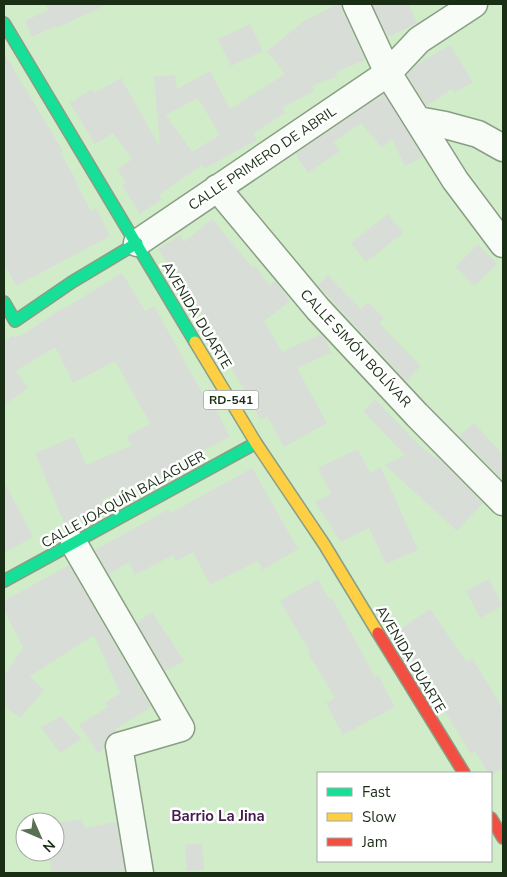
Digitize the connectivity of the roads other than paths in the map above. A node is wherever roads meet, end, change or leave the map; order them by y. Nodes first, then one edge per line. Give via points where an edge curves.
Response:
1 (356, 4) edge
2 (474, 4) edge
3 (4, 23) edge
4 (388, 72) junction
5 (418, 120) junction
6 (503, 148) edge
7 (217, 188) junction
8 (137, 243) junction
9 (503, 244) edge
10 (4, 302) edge
11 (15, 321) junction
12 (4, 328) edge
13 (256, 443) junction
14 (503, 502) edge
15 (74, 544) junction
16 (4, 581) edge
17 (463, 772) edge
18 (492, 820) edge
19 (503, 838) edge
20 (140, 873) edge

1 - 4 street
2 - 4 street, CALLE PRIMERO DE ABRIL via 418,40
3 - 8 main road, AVENIDA DUARTE / RD-541
4 - 5 street
4 - 7 street, CALLE PRIMERO DE ABRIL
5 - 6 street via 478,134
5 - 9 street via 455,180
7 - 8 street, CALLE PRIMERO DE ABRIL
7 - 14 street, CALLE SIMÓN BOLÍVAR via 318,309
8 - 11 main road
8 - 13 main road, AVENIDA DUARTE / RD-541
10 - 11 main road
11 - 12 main road
13 - 15 main road, CALLE JOAQUÍN BALAGUER
13 - 17 main road, AVENIDA DUARTE / RD-541 via 324,544
15 - 16 main road, CALLE JOAQUÍN BALAGUER
15 - 20 street via 181,728 119,746
18 - 19 main road

